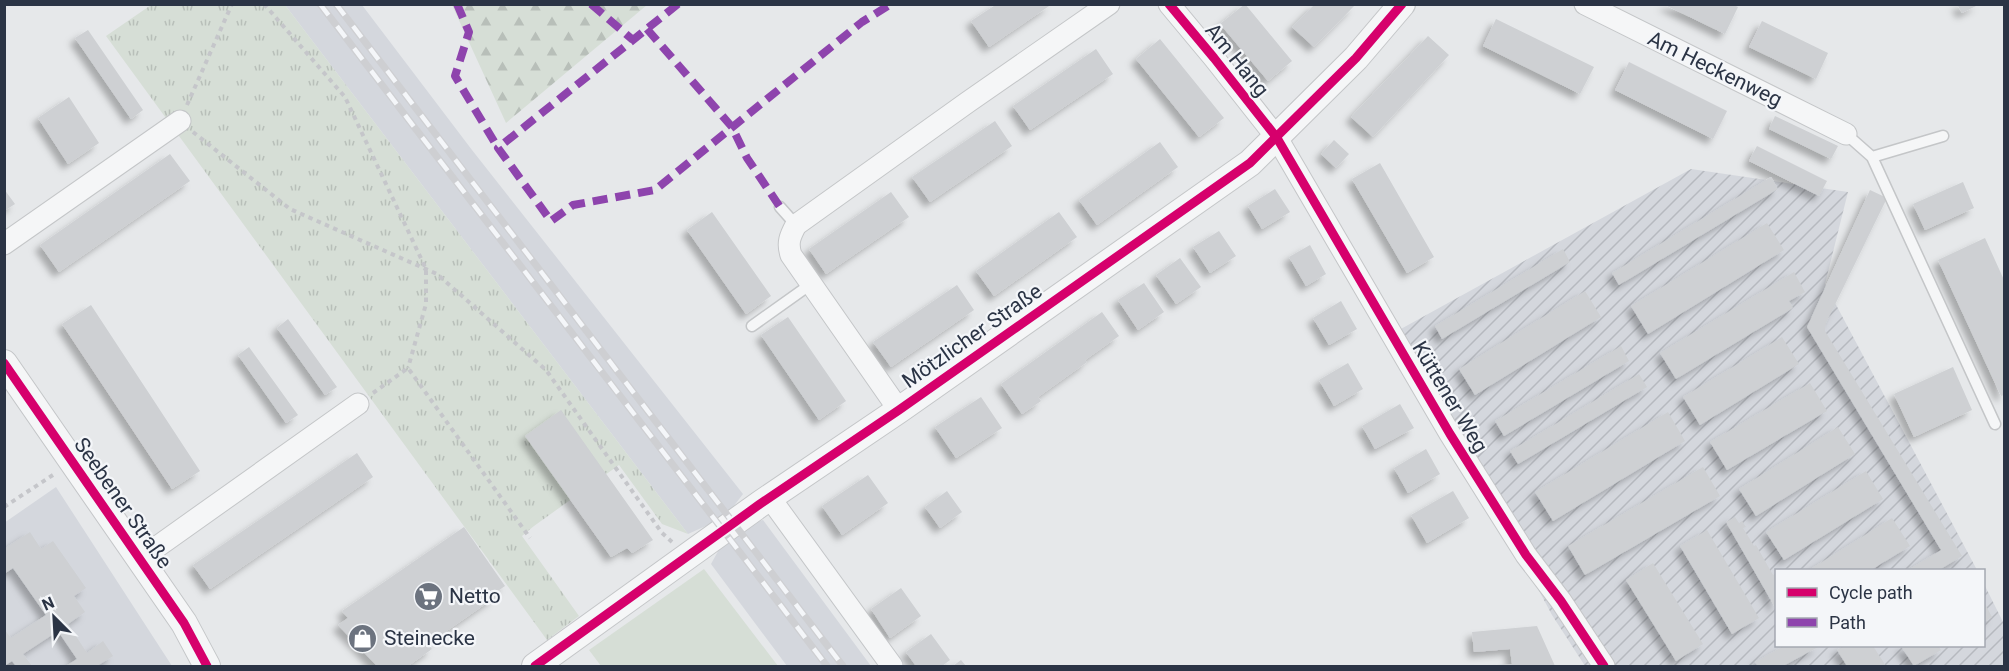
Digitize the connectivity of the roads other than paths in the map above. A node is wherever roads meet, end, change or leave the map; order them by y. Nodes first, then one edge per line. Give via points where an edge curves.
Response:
1 (1109, 4) edge
2 (1169, 4) edge
3 (1402, 4) edge
4 (1585, 4) edge
5 (180, 121) road end
6 (1846, 134) joint
7 (1944, 136) dead end
8 (1277, 138) junction
9 (1872, 157) junction
10 (780, 207) dead end
11 (796, 225) junction
12 (4, 244) edge
13 (811, 284) junction
14 (752, 327) dead end
15 (4, 363) edge
16 (358, 404) road end
17 (898, 410) junction
18 (1995, 424) dead end
19 (770, 498) junction
20 (140, 560) junction
21 (207, 666) edge
22 (535, 666) edge
23 (892, 666) edge
24 (1604, 666) edge

1 - 11 street
2 - 8 street, Am Hang
3 - 8 street, Mötzlicher Straße via 1356,58
4 - 6 street, Am Heckenweg
5 - 12 street
6 - 9 lane
7 - 9 lane
8 - 17 street, Mötzlicher Straße via 1250,164
8 - 24 street, Küttener Weg via 1450,434 1526,555
9 - 18 lane
10 - 11 lane
11 - 13 street via 788,246
13 - 14 lane
13 - 17 street
15 - 20 street, Seebener Straße
16 - 20 street, Seebener Straße
17 - 19 street, Mötzlicher Straße
19 - 22 street, Mötzlicher Straße
19 - 23 street
20 - 21 street, Seebener Straße via 184,623

